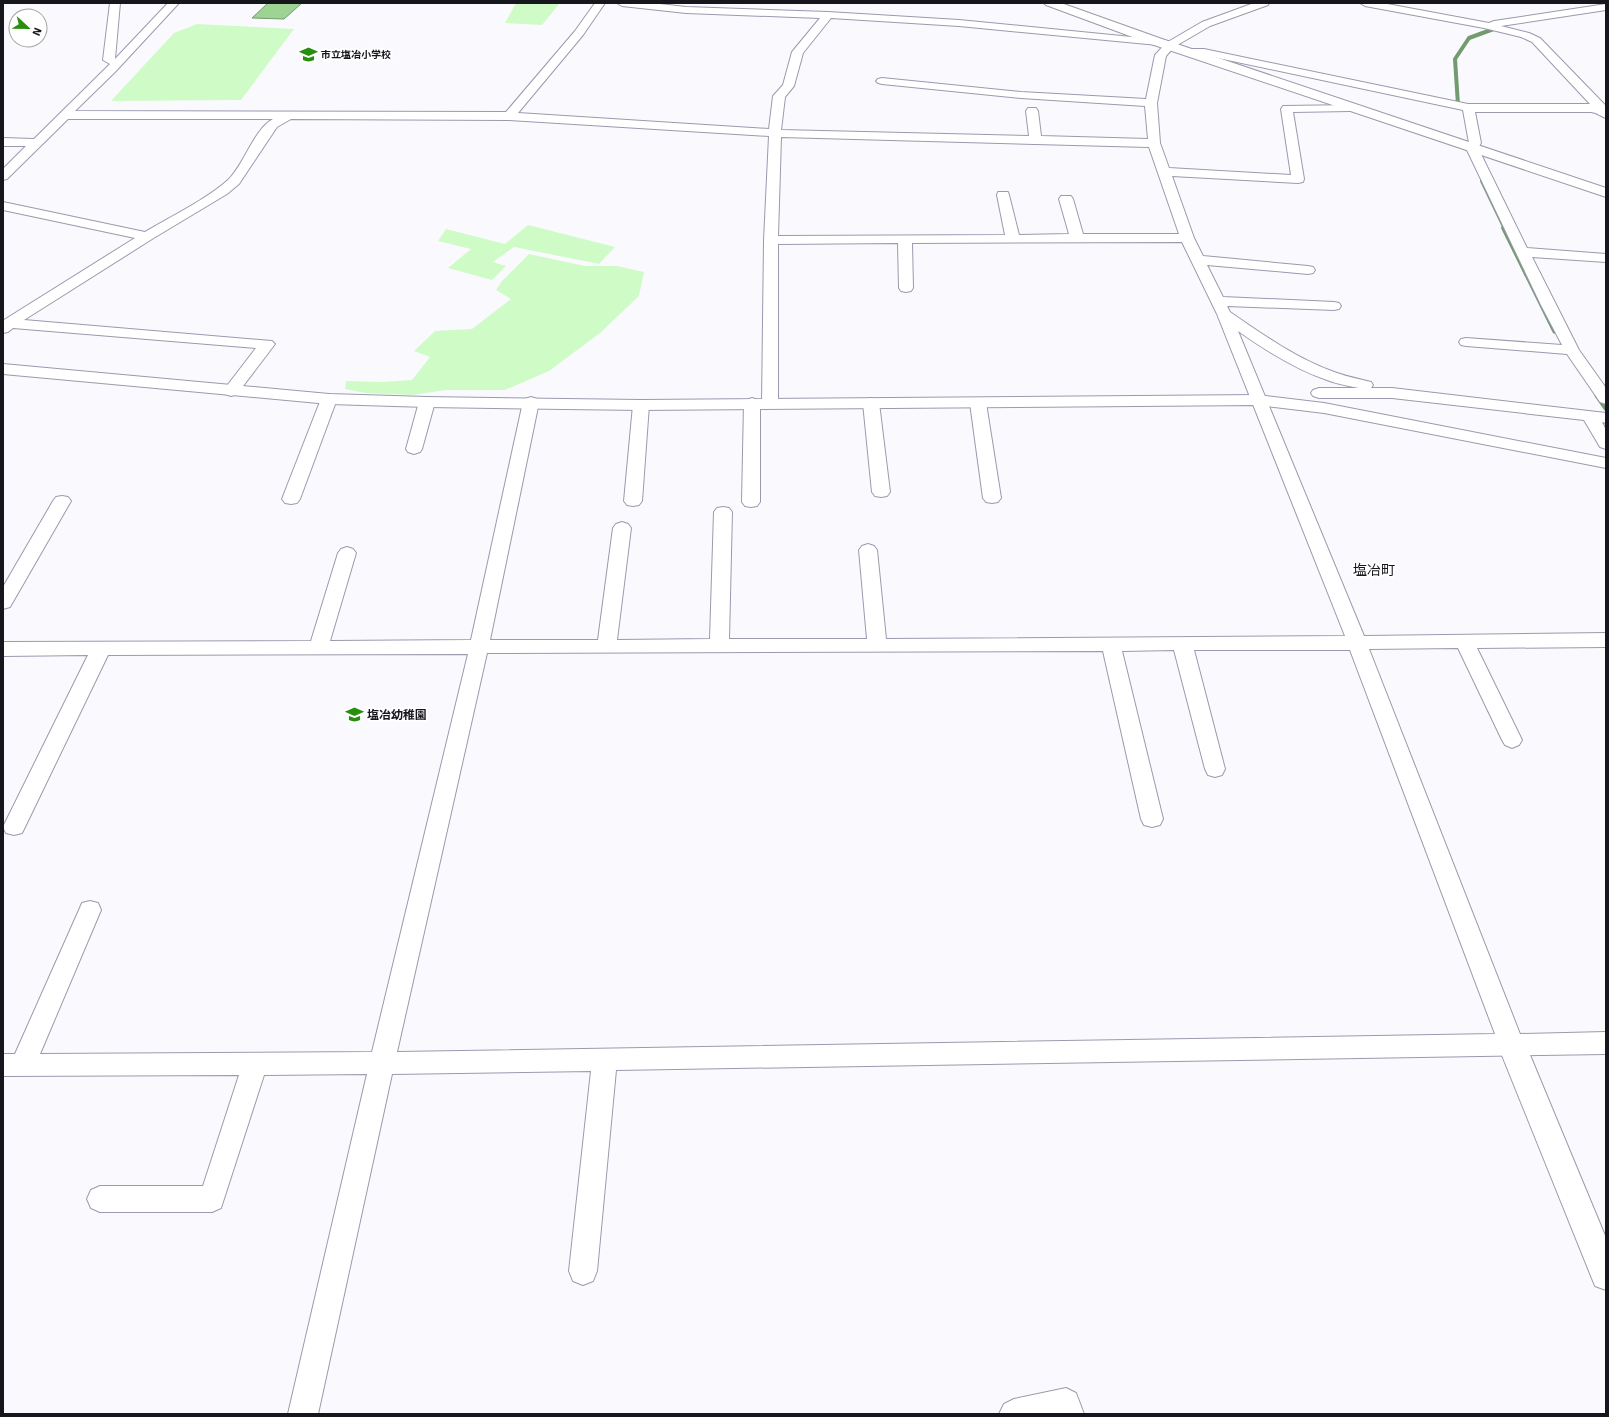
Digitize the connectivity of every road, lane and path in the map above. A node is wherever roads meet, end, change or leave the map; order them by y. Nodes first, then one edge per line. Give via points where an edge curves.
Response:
1 (115, 3) edge
2 (174, 3) edge
3 (600, 3) edge
4 (622, 3) edge
5 (1050, 3) edge
6 (1264, 3) edge
7 (1365, 3) edge
8 (1606, 7) edge
9 (828, 15) junction
10 (1484, 25) junction
11 (1164, 44) junction
12 (1188, 52) junction
13 (116, 63) junction
14 (882, 81) dead end
15 (1151, 103) junction
16 (1350, 107) junction
17 (1468, 108) junction
18 (1032, 111) dead end
19 (1605, 111) edge
20 (66, 115) junction
21 (288, 116) junction
22 (509, 116) junction
23 (775, 133) junction
24 (1035, 140) junction
25 (3, 142) edge
26 (38, 143) junction
27 (1154, 143) junction
28 (1472, 148) junction
29 (1164, 172) junction
30 (3, 176) edge
31 (1606, 193) edge
32 (1003, 195) dead end
33 (1066, 199) dead end
34 (3, 206) edge
35 (147, 236) junction
36 (1187, 238) junction
37 (1077, 239) junction
38 (771, 240) junction
39 (905, 240) junction
40 (1013, 240) junction
41 (1522, 252) junction
42 (1606, 258) edge
43 (1198, 260) junction
44 (1308, 270) dead end
45 (906, 288) dead end
46 (1334, 306) dead end
47 (1221, 308) junction
48 (6, 326) edge
49 (1466, 342) dead end
50 (1572, 350) junction
51 (3, 369) edge
52 (231, 391) junction
53 (1319, 393) dead end
54 (1392, 393) junction
55 (329, 399) junction
56 (1606, 399) edge
57 (1258, 400) junction
58 (427, 402) junction
59 (531, 402) junction
60 (752, 403) junction
61 (770, 403) junction
62 (871, 403) junction
63 (978, 403) junction
64 (641, 405) junction
65 (1590, 416) junction
66 (1606, 418) edge
67 (1606, 444) edge
68 (414, 449) dead end
69 (1606, 463) edge
70 (881, 492) dead end
71 (992, 498) dead end
72 (292, 499) dead end
73 (62, 501) dead end
74 (633, 501) dead end
75 (751, 502) dead end
76 (723, 512) dead end
77 (622, 528) dead end
78 (868, 550) dead end
79 (347, 553) dead end
80 (3, 603) edge
81 (1464, 642) junction
82 (1357, 643) junction
83 (1111, 644) junction
84 (1182, 644) junction
85 (1604, 644) edge
86 (877, 645) junction
87 (479, 646) junction
88 (607, 646) junction
89 (719, 646) junction
90 (319, 647) junction
91 (101, 649) junction
92 (6, 654) edge
93 (1512, 740) dead end
94 (1215, 769) dead end
95 (1152, 819) dead end
96 (14, 827) dead end
97 (90, 910) dead end
98 (1511, 1043) junction
99 (1606, 1043) edge
100 (605, 1059) junction
101 (254, 1063) junction
102 (382, 1063) junction
103 (13, 1065) edge
104 (100, 1199) dead end
105 (583, 1271) dead end
106 (1606, 1275) edge
107 (303, 1414) edge
108 (1014, 1414) edge
109 (1069, 1414) edge

1 - 13 street via 109,60
2 - 13 street
3 - 22 street via 579,33
4 - 9 street via 686,10
5 - 11 street
6 - 11 street via 1206,24
7 - 10 street
8 - 10 street
9 - 11 street via 959,23
9 - 23 street via 798,52 788,86 780,96
10 - 19 street via 1536,40
11 - 12 street
11 - 15 street
12 - 16 street
12 - 17 street via 1204,52
13 - 20 street
14 - 15 street via 1021,95
15 - 27 street
16 - 28 street
16 - 29 street via 1287,109 1298,179
17 - 19 street via 1591,108
17 - 28 street via 1474,143
18 - 24 street
20 - 21 street
20 - 26 street
21 - 22 street
21 - 35 street via 273,124 262,137 234,181 222,191
22 - 23 street
23 - 24 street
23 - 38 street
24 - 27 street
25 - 26 street
26 - 30 street
27 - 29 street
28 - 31 street
28 - 41 street
29 - 36 street
32 - 40 street
33 - 37 street
34 - 35 street
35 - 48 street
36 - 37 street
36 - 43 street
37 - 40 street
38 - 39 street
38 - 61 street
39 - 40 street
39 - 45 street
41 - 42 street
41 - 50 street
43 - 44 street
43 - 47 street
46 - 47 street
47 - 54 street via 1241,326 1308,366 1332,376
47 - 57 street
48 - 52 street via 267,344
49 - 50 street
50 - 56 street
51 - 52 street
52 - 55 street
53 - 54 street
54 - 65 street
55 - 58 street
55 - 72 street
57 - 63 street
57 - 69 street via 1353,414
57 - 82 street
58 - 59 street
58 - 68 street
59 - 64 street
59 - 87 street
60 - 61 street
60 - 64 street
60 - 75 street
61 - 62 street
62 - 63 street
62 - 70 street
63 - 71 street
64 - 74 street
65 - 66 street
65 - 67 street
73 - 80 street
76 - 89 street
77 - 88 street
78 - 86 street
79 - 90 street
81 - 82 street
81 - 85 street
81 - 93 street
82 - 84 street
82 - 98 street
83 - 84 street
83 - 86 street
83 - 95 street
84 - 94 street
86 - 89 street
87 - 88 street
87 - 90 street
87 - 102 street
88 - 89 street
90 - 91 street
91 - 92 street
91 - 96 street
97 - 103 street
98 - 99 street
98 - 100 street
98 - 106 street
100 - 102 street
100 - 105 street
101 - 102 street
101 - 103 street
101 - 104 street via 212,1199
102 - 107 street
108 - 109 street via 1066,1403

